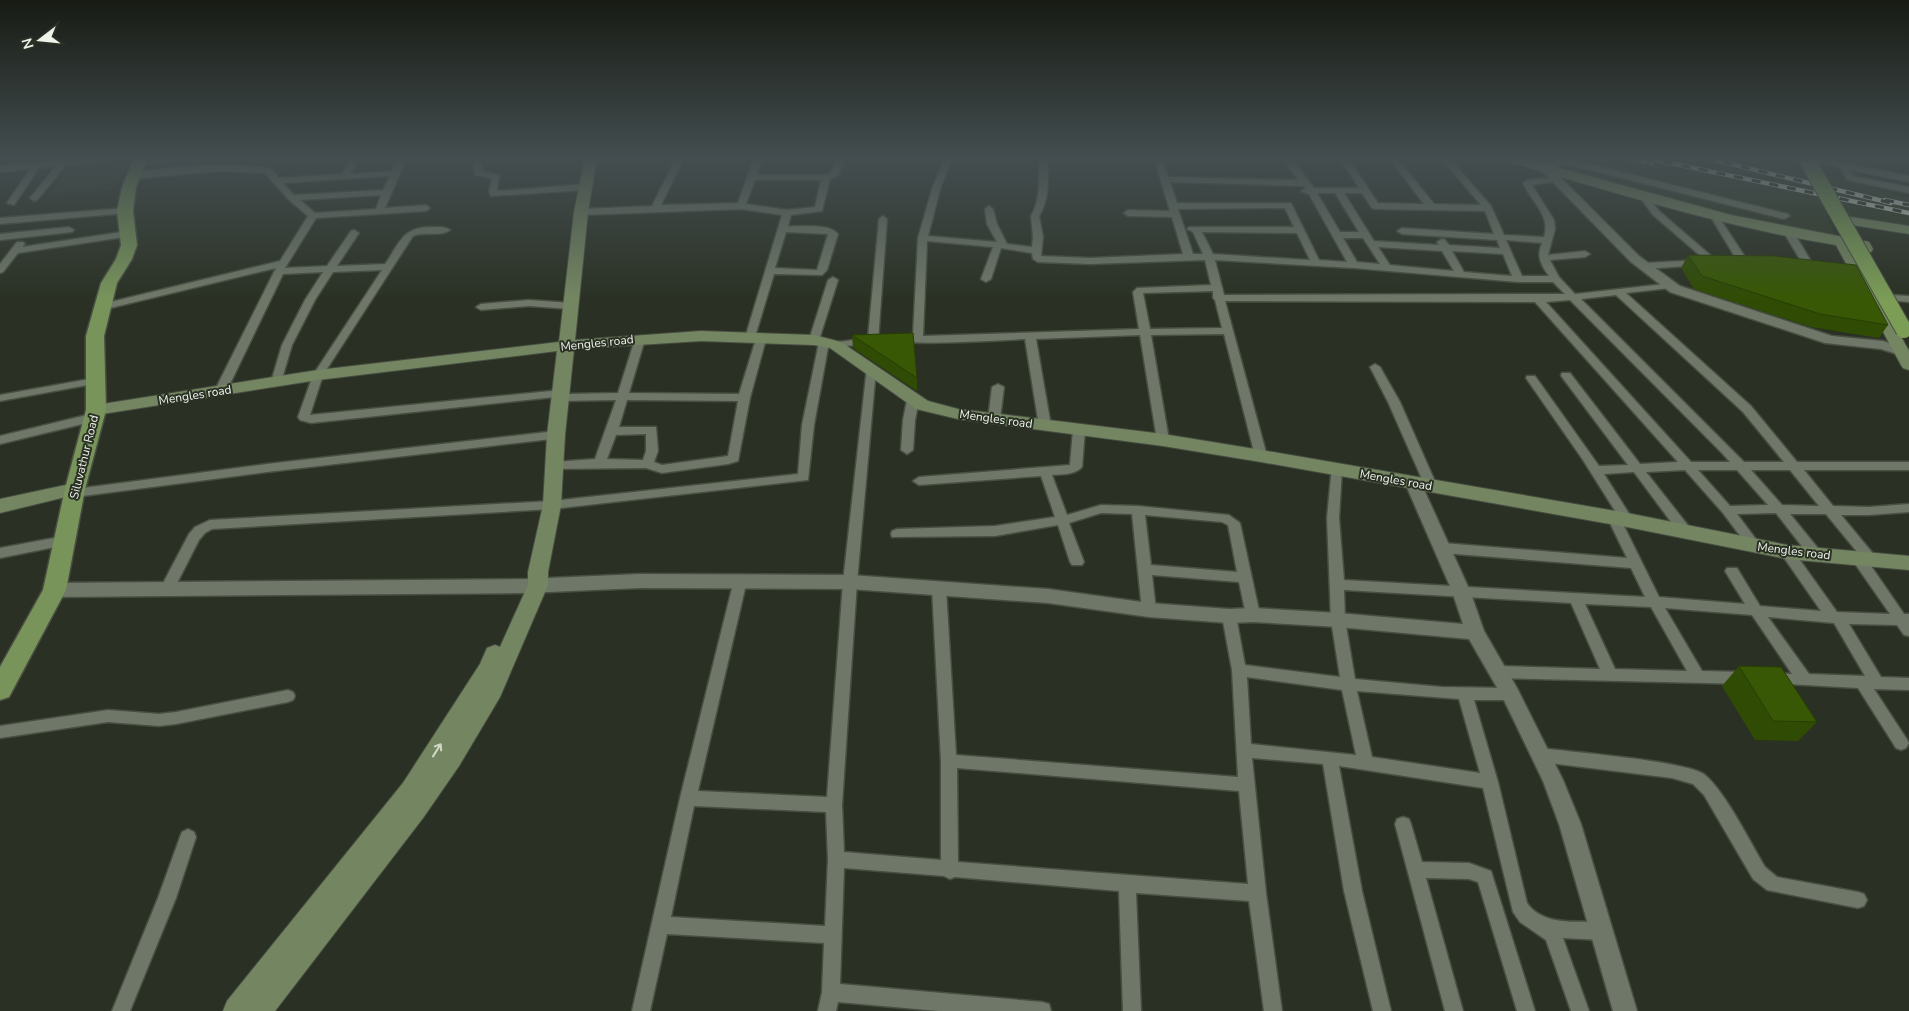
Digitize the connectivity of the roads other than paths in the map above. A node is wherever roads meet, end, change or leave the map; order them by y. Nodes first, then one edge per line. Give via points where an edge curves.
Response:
1 (126, 205) edge
2 (300, 205) edge
3 (381, 205) edge
4 (582, 205) edge
5 (656, 205) edge
6 (820, 205) edge
7 (932, 205) edge
8 (1041, 205) edge
9 (1172, 205) edge
10 (1284, 205) edge
11 (1288, 205) edge
12 (1320, 205) edge
13 (1346, 205) edge
14 (1375, 205) edge
15 (1430, 205) edge
16 (1486, 205) edge
17 (1541, 205) edge
18 (1581, 205) edge
19 (1650, 205) edge
20 (1679, 205) edge
21 (1741, 205) edge
22 (1839, 205) edge
23 (740, 206) joint
24 (426, 208) dead end
25 (655, 208) junction
26 (1432, 208) junction
27 (1488, 208) junction
28 (989, 210) dead end
29 (1174, 210) junction
30 (125, 211) junction
31 (379, 212) junction
32 (581, 212) junction
33 (787, 213) junction
34 (1128, 213) dead end
35 (1713, 214) junction
36 (313, 216) junction
37 (1784, 216) dead end
38 (883, 219) dead end
39 (0, 221) edge
40 (1850, 221) joint
41 (1178, 228) junction
42 (783, 229) junction
43 (69, 230) dead end
44 (445, 230) dead end
45 (1198, 230) junction
46 (1299, 230) junction
47 (1909, 230) edge
48 (1402, 231) dead end
49 (354, 233) dead end
50 (1438, 233) junction
51 (1789, 233) junction
52 (28, 234) junction
53 (128, 234) junction
54 (1337, 235) junction
55 (1364, 235) junction
56 (0, 237) edge
57 (1499, 237) junction
58 (923, 238) junction
59 (1546, 240) junction
60 (1841, 242) junction
61 (1370, 244) junction
62 (1001, 245) junction
63 (1864, 245) junction
64 (1445, 248) junction
65 (15, 251) junction
66 (1037, 251) junction
67 (1505, 251) junction
68 (1585, 254) dead end
69 (1209, 257) junction
70 (1188, 258) junction
71 (1544, 258) junction
72 (1712, 262) junction
73 (1316, 263) junction
74 (1354, 265) junction
75 (1645, 266) junction
76 (1809, 266) edge
77 (282, 267) junction
78 (389, 267) junction
79 (1386, 267) junction
80 (329, 269) junction
81 (0, 270) edge
82 (770, 271) junction
83 (1461, 274) junction
84 (986, 279) dead end
85 (1518, 279) junction
86 (1556, 279) junction
87 (833, 280) dead end
88 (1670, 285) junction
89 (1216, 288) junction
90 (1618, 291) junction
91 (1574, 297) junction
92 (1218, 298) junction
93 (1893, 298) junction
94 (1909, 298) edge
95 (1538, 300) junction
96 (571, 306) junction
97 (102, 307) junction
98 (481, 307) dead end
99 (1884, 318) junction
100 (1907, 325) edge
101 (1227, 331) junction
102 (1145, 332) junction
103 (1030, 336) junction
104 (755, 338) junction
105 (640, 339) junction
106 (918, 340) junction
107 (881, 341) junction
108 (824, 342) junction
109 (567, 346) junction
110 (1906, 359) edge
111 (1375, 367) dead end
112 (871, 369) junction
113 (318, 375) junction
114 (1566, 375) dead end
115 (1531, 378) dead end
116 (95, 381) junction
117 (276, 382) junction
118 (998, 387) dead end
119 (221, 390) junction
120 (560, 396) junction
121 (622, 396) junction
122 (0, 398) edge
123 (744, 398) junction
124 (913, 400) junction
125 (95, 414) junction
126 (994, 419) junction
127 (1045, 426) junction
128 (1079, 430) junction
129 (612, 431) junction
130 (556, 435) junction
131 (0, 440) edge
132 (1163, 440) junction
133 (907, 450) dead end
134 (1261, 456) junction
135 (599, 463) junction
136 (647, 464) junction
137 (554, 466) junction
138 (1688, 466) junction
139 (1740, 466) junction
140 (1794, 466) junction
141 (1909, 466) edge
142 (1637, 467) junction
143 (1336, 469) junction
144 (1595, 470) junction
145 (1046, 472) junction
146 (919, 481) dead end
147 (1413, 483) junction
148 (1431, 486) junction
149 (75, 491) junction
150 (552, 505) junction
151 (0, 506) edge
152 (1909, 508) edge
153 (1779, 509) junction
154 (1138, 510) junction
155 (1728, 510) junction
156 (1832, 511) junction
157 (1620, 518) junction
158 (1063, 520) junction
159 (1686, 531) junction
160 (897, 534) dead end
161 (65, 541) junction
162 (1755, 546) junction
163 (1443, 548) junction
164 (1787, 552) junction
165 (0, 553) edge
166 (1816, 555) junction
167 (1864, 559) junction
168 (1077, 562) dead end
169 (1909, 563) edge
170 (1637, 564) junction
171 (1145, 570) junction
172 (1732, 571) dead end
173 (1244, 577) junction
174 (740, 580) junction
175 (534, 581) junction
176 (850, 582) junction
177 (1337, 585) junction
178 (939, 588) junction
179 (54, 590) junction
180 (167, 590) junction
181 (1461, 590) junction
182 (1576, 598) junction
183 (1655, 603) junction
184 (1149, 610) junction
185 (1757, 612) junction
186 (1254, 615) junction
187 (1230, 616) junction
188 (1836, 618) junction
189 (1905, 619) edge
190 (1338, 620) junction
191 (1909, 631) edge
192 (1475, 632) junction
193 (1239, 670) junction
194 (1498, 672) junction
195 (1610, 675) junction
196 (1698, 677) junction
197 (1804, 679) junction
198 (1862, 682) junction
199 (1877, 683) junction
200 (1348, 684) junction
201 (1909, 684) edge
202 (1, 686) edge
203 (1510, 694) junction
204 (1465, 695) junction
205 (288, 696) dead end
206 (0, 732) edge
207 (1901, 743) dead end
208 (1243, 750) junction
209 (1541, 755) junction
210 (1330, 758) junction
211 (949, 761) junction
212 (1365, 763) junction
213 (1490, 782) junction
214 (1246, 785) junction
215 (688, 798) junction
216 (834, 805) junction
217 (1403, 824) dead end
218 (188, 837) dead end
219 (376, 848) junction
220 (836, 859) junction
221 (950, 870) junction
222 (1416, 870) junction
223 (1127, 884) junction
224 (1256, 893) junction
225 (1858, 900) dead end
226 (661, 925) junction
227 (1545, 928) junction
228 (1601, 931) junction
229 (833, 935) junction
230 (831, 992) junction
231 (121, 1011) edge
232 (237, 1011) edge
233 (257, 1011) edge
234 (641, 1011) edge
235 (827, 1011) edge
236 (1042, 1011) edge
237 (1132, 1011) edge
238 (1273, 1011) edge
239 (1382, 1011) edge
240 (1454, 1011) edge
241 (1526, 1011) edge
242 (1580, 1011) edge
243 (1625, 1011) edge

1 - 30 main road, Siluvathur Road
2 - 36 street
3 - 31 street
4 - 32 main road
5 - 25 street
6 - 33 street via 819,209
7 - 58 street
8 - 66 street via 1036,216
9 - 29 street
10 - 29 street
11 - 46 street
12 - 54 street
13 - 55 street
14 - 26 street
15 - 26 street
16 - 27 street
17 - 59 street via 1550,219
18 - 75 street
19 - 72 street
20 - 35 main road
21 - 37 street
22 - 100 highway, bridge
23 - 25 street
23 - 33 street
24 - 31 street
25 - 32 street
26 - 27 street
27 - 57 street
28 - 62 street via 994,228 1002,240
29 - 34 street
29 - 41 street
30 - 39 street
30 - 53 main road, Siluvathur Road
31 - 36 street
32 - 96 main road
33 - 42 street
35 - 51 main road
35 - 72 street via 1742,260
36 - 77 street
38 - 107 street
40 - 47 main road
40 - 63 street
41 - 45 street
41 - 70 street
42 - 82 street
42 - 82 street via 830,231 834,234 819,272
43 - 52 street
44 - 78 street via 412,232
45 - 46 street
45 - 69 street
46 - 73 street
48 - 50 street
49 - 80 street
50 - 57 street
50 - 64 street
51 - 60 main road
51 - 76 street
52 - 56 street
52 - 65 street
53 - 65 street
53 - 97 main road, Siluvathur Road via 124,258 109,282
54 - 55 street
54 - 74 street
55 - 61 street
57 - 59 street
57 - 67 street
58 - 62 street
58 - 106 street
59 - 71 street
60 - 63 main road
60 - 99 main road
61 - 64 street
61 - 79 street
62 - 66 street
62 - 84 street
63 - 93 main road
64 - 67 street
64 - 83 street
65 - 81 street
66 - 70 street via 1038,259 1090,262
67 - 85 street
68 - 71 street
69 - 70 street
69 - 73 street
69 - 89 street
71 - 86 street
72 - 75 street
73 - 74 street
74 - 79 street
75 - 88 street
77 - 80 street
77 - 97 street
77 - 119 street
78 - 80 street
78 - 113 street
79 - 83 street
80 - 117 street via 287,345
82 - 104 street
83 - 85 street
85 - 86 street
86 - 91 street
87 - 108 street
88 - 90 street
88 - 110 street via 1830,340 1883,345
89 - 92 street
89 - 102 street via 1140,290
90 - 91 street
90 - 140 street via 1747,409
91 - 95 street
91 - 139 street
92 - 95 street
92 - 101 street
93 - 94 street
93 - 100 main road
95 - 138 street
96 - 98 street via 529,303
96 - 109 main road
97 - 116 main road, Siluvathur Road via 96,336
99 - 100 main road
99 - 110 main road
101 - 102 street
101 - 134 street
102 - 103 street
102 - 132 street
103 - 106 street
103 - 127 street
104 - 105 main road, Mengles road
104 - 108 main road, Mengles road
104 - 123 street
105 - 109 main road, Mengles road
105 - 121 street
106 - 107 street
107 - 108 street
108 - 112 main road, Mengles road
108 - 150 street via 808,425 804,477
109 - 113 main road, Mengles road
109 - 120 main road
111 - 148 street
112 - 124 main road, Mengles road
112 - 176 street
113 - 117 main road, Mengles road
113 - 120 street via 304,415 307,418
114 - 142 street
115 - 144 street
116 - 122 street
116 - 125 main road, Siluvathur Road
117 - 119 main road, Mengles road
118 - 126 street
119 - 125 main road, Mengles road
120 - 121 street
120 - 130 main road
121 - 123 street
121 - 129 street
123 - 136 street via 734,458 662,469
124 - 126 main road, Mengles road via 940,410
124 - 133 street
125 - 131 street
125 - 149 main road, Siluvathur Road
126 - 127 main road, Mengles road
127 - 128 main road, Mengles road
128 - 132 main road, Mengles road
128 - 145 street via 1076,467
129 - 135 street
129 - 136 street via 652,430 652,451
130 - 137 main road
130 - 149 street
132 - 134 main road, Mengles road
134 - 143 main road, Mengles road
135 - 136 street
135 - 137 street
137 - 150 main road
138 - 139 street
138 - 142 street
138 - 155 street
139 - 140 street
139 - 153 street
140 - 141 street
140 - 156 street
142 - 144 street
142 - 159 street
143 - 147 main road, Mengles road
143 - 177 street via 1333,518
144 - 157 street
145 - 146 street
145 - 158 street
147 - 148 main road, Mengles road
147 - 163 street
148 - 157 main road, Mengles road
149 - 151 main road
149 - 161 main road, Siluvathur Road
150 - 175 main road
150 - 180 street via 210,525 194,537
152 - 156 street
153 - 155 street
153 - 156 street
153 - 166 street
154 - 158 street via 1101,509
154 - 171 street
154 - 173 street via 1230,520 1234,523
155 - 162 street
156 - 167 street
157 - 159 main road, Mengles road
157 - 170 street
158 - 160 street via 994,531
158 - 168 street
159 - 162 main road, Mengles road
161 - 165 street
161 - 179 main road, Siluvathur Road
162 - 164 main road, Mengles road
163 - 170 street
163 - 181 street
164 - 166 main road, Mengles road
164 - 188 street
166 - 167 main road, Mengles road
167 - 169 main road, Mengles road
167 - 189 street
170 - 183 street
171 - 173 street
171 - 184 street
172 - 185 street
173 - 186 street
174 - 175 street
174 - 176 street
174 - 215 street
175 - 180 street
175 - 219 main road via 489,697 451,759
176 - 178 street
176 - 216 street
177 - 181 street
177 - 190 street
178 - 184 street via 1048,596
178 - 211 street
179 - 180 street
179 - 202 main road, Siluvathur Road
181 - 182 street
181 - 192 street
182 - 183 street
182 - 195 street
183 - 185 street
183 - 196 street
184 - 187 street
185 - 188 street
185 - 197 street
186 - 187 street
186 - 190 street
187 - 193 street
188 - 189 street
188 - 199 street
189 - 191 street
190 - 192 street
190 - 200 street
192 - 194 street
193 - 200 street
193 - 208 street
194 - 195 street
194 - 203 street
195 - 196 street
196 - 197 street
197 - 198 street
198 - 199 street
198 - 207 street
199 - 201 street
200 - 204 street
200 - 212 street
203 - 204 street
203 - 209 street
204 - 213 street
205 - 206 street via 176,718 108,716
208 - 210 street
208 - 214 street
209 - 225 street via 1698,778 1710,790 1766,880 1784,887
209 - 228 street via 1570,824
210 - 212 street
210 - 239 street via 1353,892
211 - 214 street
211 - 221 street
212 - 213 street
213 - 227 street via 1519,906 1527,918
214 - 224 street
215 - 216 street
215 - 226 street
216 - 220 street
217 - 222 street
218 - 231 street
219 - 232 main road
219 - 233 main road
220 - 221 street
220 - 229 street
221 - 223 street
222 - 240 street
222 - 241 street via 1469,871 1485,877
223 - 224 street
223 - 237 street
224 - 238 street
226 - 229 street
226 - 234 street
227 - 228 street
227 - 242 street via 1556,942
228 - 243 street
229 - 230 street
230 - 235 street
230 - 236 street

